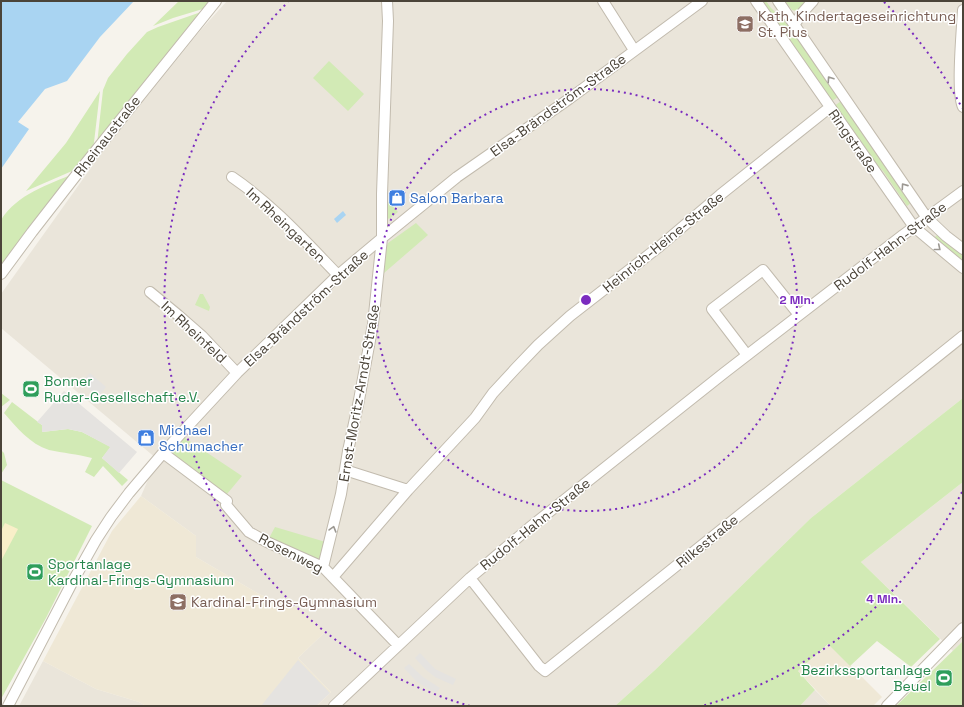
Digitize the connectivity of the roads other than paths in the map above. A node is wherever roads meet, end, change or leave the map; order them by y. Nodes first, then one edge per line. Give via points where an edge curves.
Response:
1 (216, 1) edge
2 (387, 1) edge
3 (603, 1) edge
4 (702, 1) edge
5 (756, 1) edge
6 (778, 1) edge
7 (814, 1) edge
8 (963, 10) edge
9 (794, 26) junction
10 (634, 50) junction
11 (963, 107) edge
12 (829, 108) junction
13 (232, 177) dead end
14 (963, 192) edge
15 (927, 218) junction
16 (914, 228) junction
17 (382, 238) junction
18 (963, 249) edge
19 (963, 268) edge
20 (1, 274) edge
21 (338, 275) junction
22 (150, 292) dead end
23 (799, 315) junction
24 (963, 336) edge
25 (747, 355) junction
26 (237, 373) junction
27 (163, 453) junction
28 (345, 470) junction
29 (408, 490) junction
30 (323, 566) junction
31 (333, 577) junction
32 (470, 578) junction
33 (963, 628) edge
34 (398, 645) junction
35 (8, 706) edge
36 (334, 706) edge
37 (887, 706) edge

1 - 20 street, Rheinaustraße via 81,169
2 - 17 street, Ernst-Moritz-Arndt-Straße
3 - 10 street
4 - 10 street, Elsa-Brändström-Straße
5 - 12 street, Ringstraße
6 - 9 street, Ringstraße
7 - 9 street
8 - 11 street via 960,97
15 -> 9 street, Ringstraße
10 - 17 street, Elsa-Brändström-Straße via 457,178
12 - 16 street, Ringstraße
12 - 29 street, Heinrich-Heine-Straße via 570,316 538,345
13 - 21 street, Im Rheingarten via 274,212
14 - 15 street, Rudolf-Hahn-Straße
15 - 16 street, Rudolf-Hahn-Straße
15 - 18 street, Ringstraße
16 -> 19 street, Ringstraße
16 - 23 street, Rudolf-Hahn-Straße
17 - 21 street, Elsa-Brändström-Straße
17 - 28 street, Ernst-Moritz-Arndt-Straße via 373,324
21 - 26 street, Elsa-Brändström-Straße
22 - 26 street, Im Rheinfeld via 202,336
23 - 25 street, Rudolf-Hahn-Straße
23 - 25 street via 763,270 712,309
24 - 32 street, Rilkestraße via 544,670
25 - 32 street, Rudolf-Hahn-Straße via 618,456
26 - 27 street, Elsa-Brändström-Straße
27 - 30 street, Rosenweg via 227,501 226,505 249,532
27 - 35 street, Elsa-Brändström-Straße via 128,493 96,540
28 - 29 street
30 -> 28 street, Ernst-Moritz-Arndt-Straße
29 - 31 street, Heinrich-Heine-Straße
30 - 31 street, Rosenweg
31 - 34 street, Rosenweg
32 - 34 street, Rudolf-Hahn-Straße
33 - 37 street
34 - 36 street, Rudolf-Hahn-Straße

